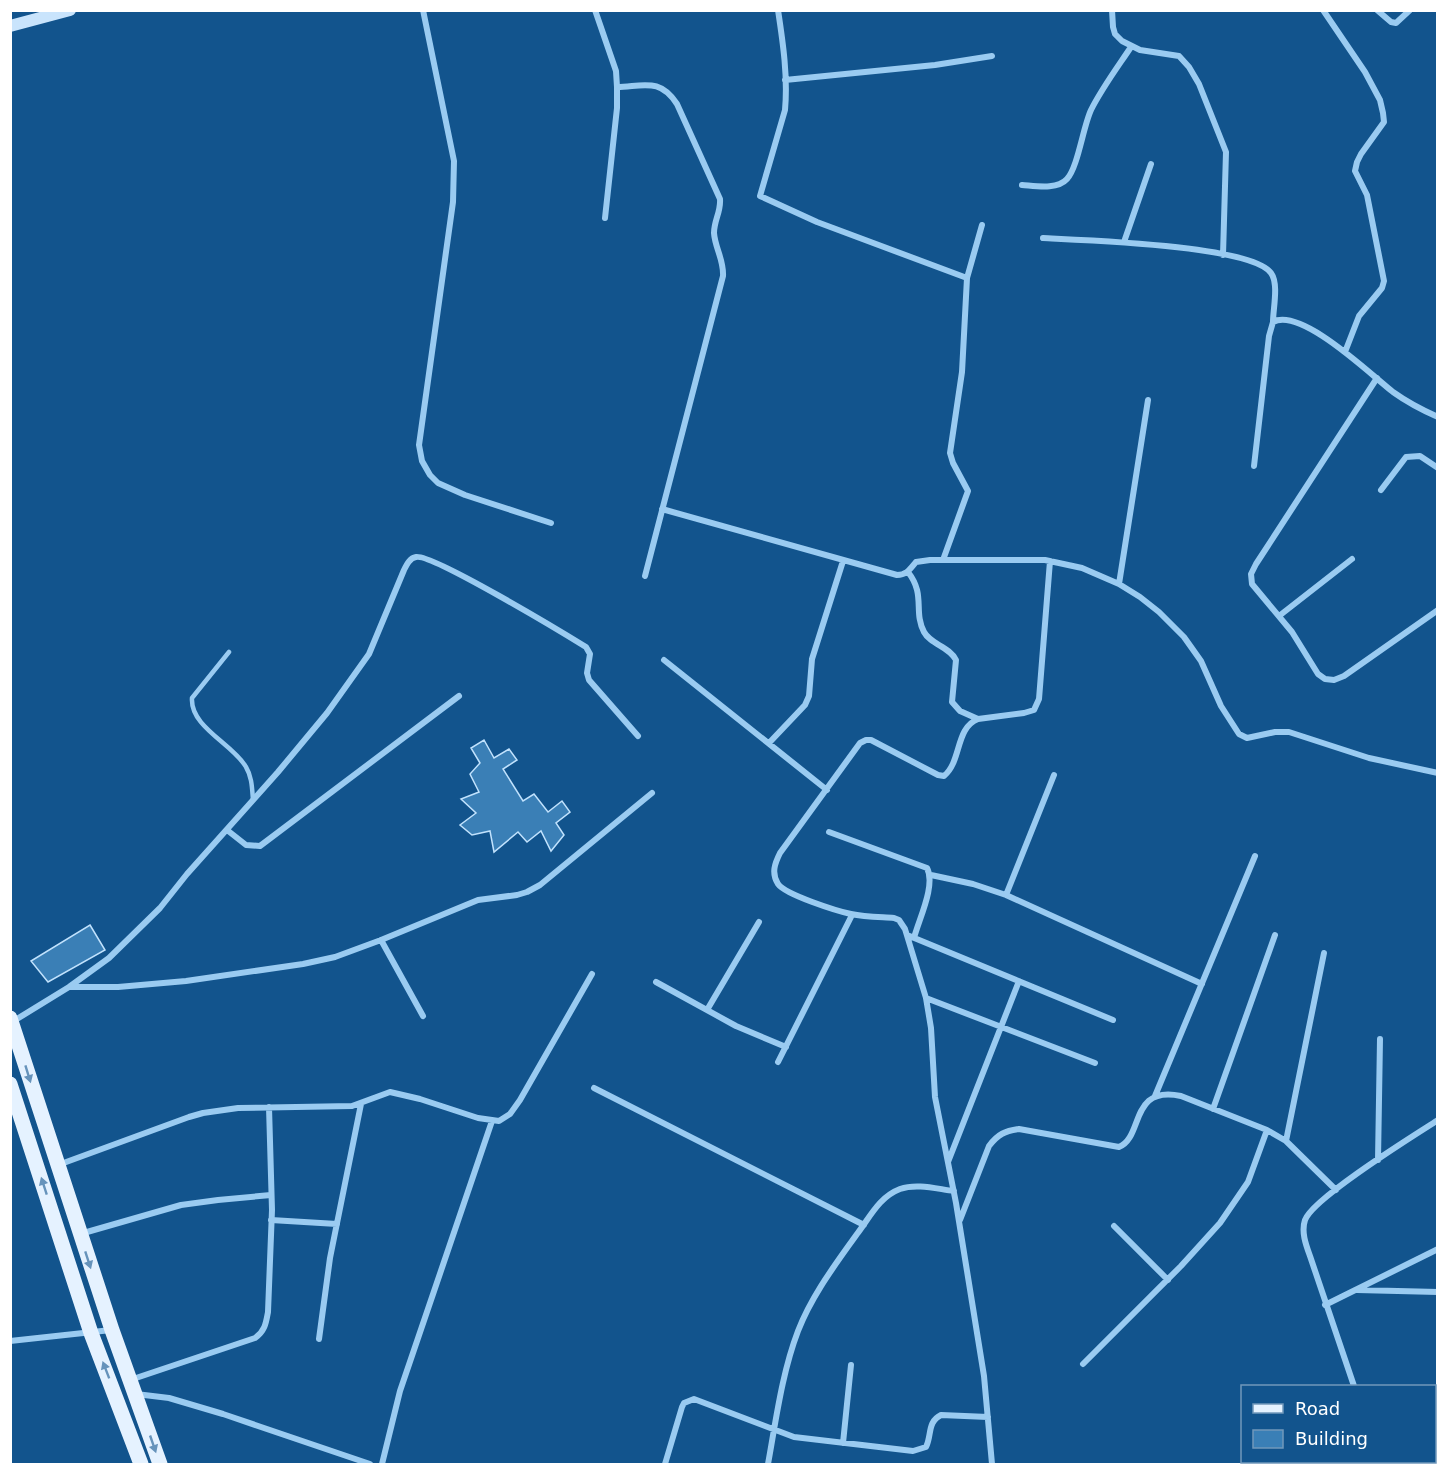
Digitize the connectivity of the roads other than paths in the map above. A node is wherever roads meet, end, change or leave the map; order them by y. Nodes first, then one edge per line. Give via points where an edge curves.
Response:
1 (70, 10) edge
2 (423, 10) edge
3 (595, 10) edge
4 (778, 10) edge
5 (1112, 10) edge
6 (1323, 10) edge
7 (1377, 10) edge
8 (1410, 10) edge
9 (10, 26) edge
10 (1131, 47) junction
11 (992, 56) dead end
12 (785, 80) junction
13 (617, 87) junction
14 (1150, 164) dead end
15 (1022, 185) dead end
16 (605, 218) dead end
17 (982, 225) dead end
18 (1043, 238) dead end
19 (1124, 242) junction
20 (1223, 255) junction
21 (967, 278) junction
22 (1273, 322) junction
23 (1345, 352) junction
24 (1377, 378) junction
25 (1148, 400) dead end
26 (1437, 417) edge
27 (1254, 466) dead end
28 (1437, 468) edge
29 (1381, 490) dead end
30 (662, 509) junction
31 (551, 523) dead end
32 (1352, 559) dead end
33 (944, 560) junction
34 (843, 561) junction
35 (1050, 561) junction
36 (908, 572) junction
37 (645, 576) dead end
38 (1119, 584) junction
39 (1437, 610) edge
40 (1280, 616) junction
41 (229, 652) dead end
42 (664, 660) dead end
43 (459, 696) dead end
44 (978, 719) junction
45 (638, 736) dead end
46 (769, 743) junction
47 (1437, 773) edge
48 (1054, 775) dead end
49 (827, 789) junction
50 (652, 793) dead end
51 (253, 800) junction
52 (227, 830) junction
53 (829, 832) dead end
54 (1255, 856) dead end
55 (930, 875) junction
56 (1006, 895) junction
57 (852, 915) junction
58 (759, 922) dead end
59 (1275, 935) dead end
60 (910, 936) junction
61 (381, 940) junction
62 (1324, 953) dead end
63 (592, 974) dead end
64 (1018, 981) junction
65 (656, 982) dead end
66 (1202, 984) junction
67 (69, 987) junction
68 (926, 998) junction
69 (707, 1010) junction
70 (423, 1016) dead end
71 (11, 1020) edge
72 (1113, 1020) dead end
73 (1001, 1027) junction
74 (1380, 1039) dead end
75 (786, 1047) junction
76 (778, 1062) dead end
77 (1095, 1063) dead end
78 (10, 1084) edge
79 (594, 1088) dead end
80 (1155, 1096) junction
81 (361, 1104) junction
82 (269, 1107) junction
83 (1213, 1109) junction
84 (1437, 1120) edge
85 (492, 1121) junction
86 (1267, 1130) junction
87 (1286, 1141) junction
88 (1378, 1160) junction
89 (948, 1162) junction
90 (57, 1165) junction
91 (1336, 1190) junction
92 (954, 1191) junction
93 (271, 1195) junction
94 (271, 1220) junction
95 (959, 1221) junction
96 (336, 1224) junction
97 (864, 1225) junction
98 (1114, 1226) dead end
99 (80, 1234) junction
100 (1437, 1249) edge
101 (1168, 1280) junction
102 (1356, 1290) junction
103 (1437, 1292) edge
104 (1325, 1305) junction
105 (112, 1330) junction
106 (92, 1333) junction
107 (319, 1339) dead end
108 (10, 1341) edge
109 (1083, 1364) dead end
110 (851, 1365) dead end
111 (1354, 1385) edge
112 (131, 1387) junction
113 (988, 1417) junction
114 (775, 1430) junction
115 (843, 1443) junction
116 (141, 1464) edge
117 (160, 1464) edge
118 (370, 1464) edge
119 (382, 1464) edge
120 (665, 1464) edge
121 (768, 1464) edge
122 (992, 1464) edge

1 - 9 street
2 - 31 street via 454,176 419,446 422,461 438,483
3 - 13 street via 616,71
4 - 12 street
5 - 10 street via 1116,34
6 - 23 street via 1365,72 1380,100 1384,122 1361,154 1355,171 1367,195 1384,280 1359,316
7 - 8 street via 1396,22
10 - 15 street via 1091,111 1066,180 1053,186
10 - 20 street via 1179,56 1198,84 1226,152
11 - 12 street
12 - 21 street via 785,110 760,195 817,222
13 - 16 street
13 - 30 street via 656,86 670,93 721,208 714,229 723,276
14 - 19 street
17 - 21 street
18 - 19 street
19 - 20 street via 1163,244
20 - 22 street via 1253,262 1273,275
21 - 33 street via 962,372 950,453 968,491
22 - 23 street via 1279,319 1299,323
22 - 27 street
23 - 24 street
24 - 26 street via 1413,405
24 - 40 street via 1251,574 1252,584
25 - 38 street
28 - 29 street via 1420,456 1406,457
30 - 34 street
30 - 37 street
32 - 40 street
33 - 35 street
33 - 36 street via 916,562
34 - 36 street via 897,575
34 - 46 street via 812,659 805,705
35 - 38 street via 1082,568
35 - 44 street via 1037,706 1024,713
36 - 44 street via 917,586 924,632 956,660 952,702 960,711
38 - 47 street via 1159,612 1189,643 1239,734 1247,738 1289,732 1369,758
39 - 40 street via 1334,680 1318,674
41 - 51 lane via 192,698 192,706 201,722 244,762
42 - 46 street
43 - 52 street via 260,846 246,845
44 - 49 street via 968,724 954,764 944,776 866,740
45 - 51 street via 589,680 590,654 586,647 468,579 425,557 417,557 408,561 378,634 357,672
46 - 49 street
48 - 56 street
49 - 57 street via 780,853 774,875 778,884 796,896
50 - 61 street via 540,885 527,892 478,900
51 - 52 street
52 - 67 street via 152,916 109,958
53 - 55 street via 921,864
54 - 66 street
55 - 56 street
55 - 60 street via 930,885
56 - 66 street
57 - 60 street via 894,918
57 - 75 street
58 - 69 street
59 - 83 street
60 - 64 street
60 - 68 street
61 - 67 street via 335,957 236,975 118,987
61 - 70 street
62 - 87 street
63 - 85 street via 515,1107 505,1119
64 - 72 street
64 - 73 street
65 - 69 street
66 - 80 street
67 - 71 street
68 - 73 street
68 - 89 street via 934,1051 935,1097
69 - 75 street
71 -> 90 main road
73 - 77 street
73 - 89 street
74 - 88 street
75 - 76 street
106 -> 78 main road
79 - 97 street
80 - 83 street via 1172,1094
80 - 95 street via 1144,1105 1119,1147 1019,1129 997,1136 989,1146
81 - 82 street via 337,1108
81 - 85 street via 390,1092 399,1093
81 - 96 street
82 - 90 street via 203,1113
82 - 93 street
83 - 86 street
84 - 88 street
85 - 119 street via 400,1391
86 - 87 street
86 - 101 street via 1244,1191
87 - 91 street
88 - 91 street
89 - 92 street
90 - 99 main road
91 - 104 street via 1308,1214 1303,1229
92 - 95 street
92 - 97 street via 921,1186 901,1189 882,1200
93 - 94 street
93 - 99 street via 181,1205
94 - 96 street
94 - 112 street via 268,1312 261,1333
95 - 113 street
96 - 107 street
97 - 114 street via 816,1295 799,1330
98 - 101 street
99 -> 105 main road
100 - 102 street
101 - 109 street
102 - 103 street
102 - 104 street
104 - 111 street
105 - 106 street
105 - 112 main road
106 - 108 street
116 -> 106 main road
110 - 115 street
112 -> 117 main road
112 - 118 street
113 - 115 street via 950,1415 934,1419 926,1447 921,1450
113 - 122 street
114 - 115 street via 794,1437
114 - 120 street via 701,1401 689,1400 682,1407
114 - 121 street

